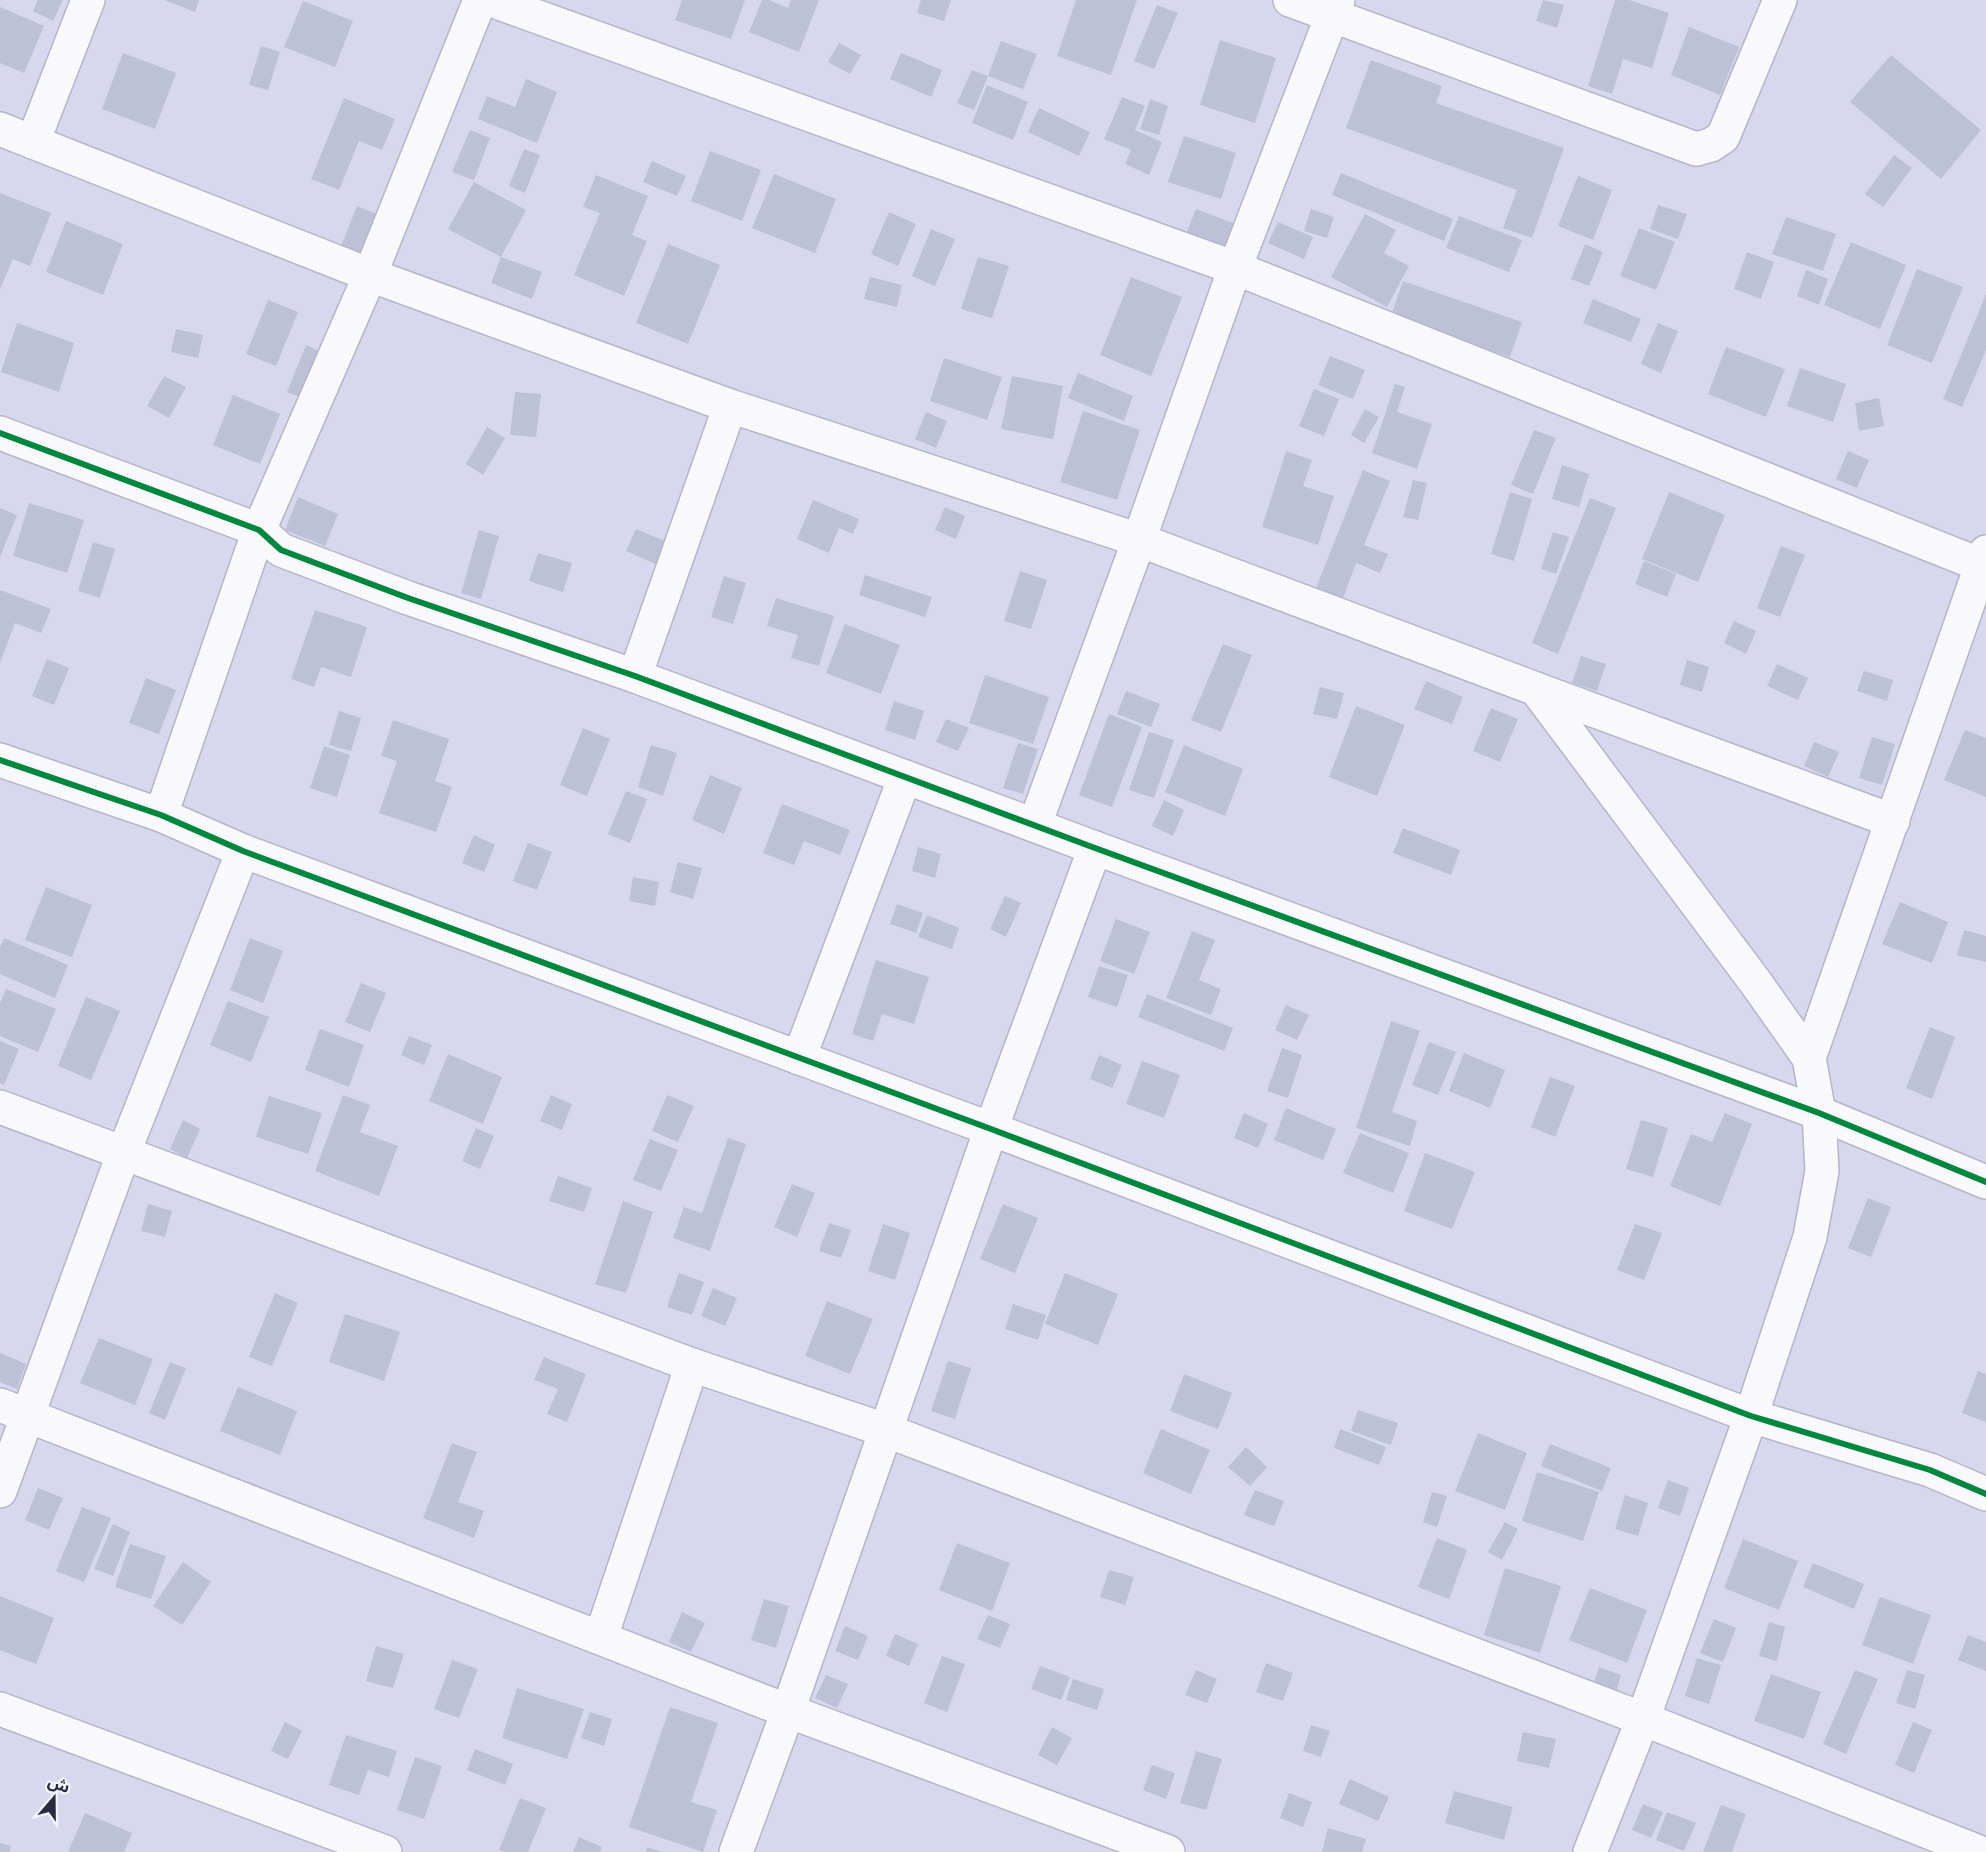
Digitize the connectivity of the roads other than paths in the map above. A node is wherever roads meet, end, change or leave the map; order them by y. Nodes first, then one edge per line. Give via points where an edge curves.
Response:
1 (88, 0) edge
2 (480, 0) edge
3 (491, 0) edge
4 (1290, 0) edge
5 (1780, 0) edge
6 (1335, 8) edge
7 (0, 129) edge
8 (33, 142) junction
9 (1235, 268) junction
10 (370, 275) junction
11 (730, 406) junction
12 (0, 433) edge
13 (259, 530) junction
14 (1139, 540) junction
15 (1984, 561) edge
16 (635, 676) junction
17 (1536, 689) junction
18 (0, 760) edge
19 (905, 777) junction
20 (162, 815) junction
21 (1893, 821) junction
22 (1035, 825) junction
23 (1095, 848) junction
24 (243, 851) junction
25 (799, 1058) junction
26 (1809, 1058) junction
27 (0, 1107) edge
28 (1819, 1113) junction
29 (991, 1129) junction
30 (124, 1152) junction
31 (1986, 1182) edge
32 (692, 1365) junction
33 (14, 1410) edge
34 (1751, 1416) junction
35 (885, 1430) junction
36 (0, 1491) edge
37 (1986, 1494) edge
38 (601, 1637) junction
39 (0, 1708) edge
40 (788, 1711) junction
41 (1643, 1719) junction
42 (385, 1852) edge
43 (736, 1852) edge
44 (1168, 1852) edge
45 (1590, 1852) edge
46 (1979, 1852) edge

1 - 8 street
2 - 10 street
3 - 9 street
4 - 6 street
5 - 6 street via 1723,137 1696,149
6 - 9 street
7 - 8 street
8 - 10 street
9 - 14 street
9 - 15 street
10 - 11 street
10 - 13 street
11 - 14 street
11 - 16 street
12 - 13 street
13 - 16 street via 282,549 408,598
13 - 20 street
14 - 17 street
14 - 22 street
15 - 21 street
16 - 19 street
17 - 21 street
17 - 26 street
18 - 20 street
19 - 22 street
19 - 25 street
20 - 24 street
21 - 26 street
22 - 23 street
23 - 28 street
23 - 29 street
24 - 25 street
24 - 30 street
25 - 29 street
26 - 28 street
27 - 30 street
28 - 31 street
28 - 34 street via 1822,1171 1810,1237
29 - 34 street
29 - 35 street
30 - 32 street
30 - 33 street
32 - 35 street
32 - 38 street
33 - 36 street
33 - 38 street
34 - 37 street via 1930,1470
34 - 41 street
35 - 40 street
35 - 41 street
38 - 40 street
39 - 42 street
40 - 43 street
40 - 44 street
41 - 45 street
41 - 46 street

